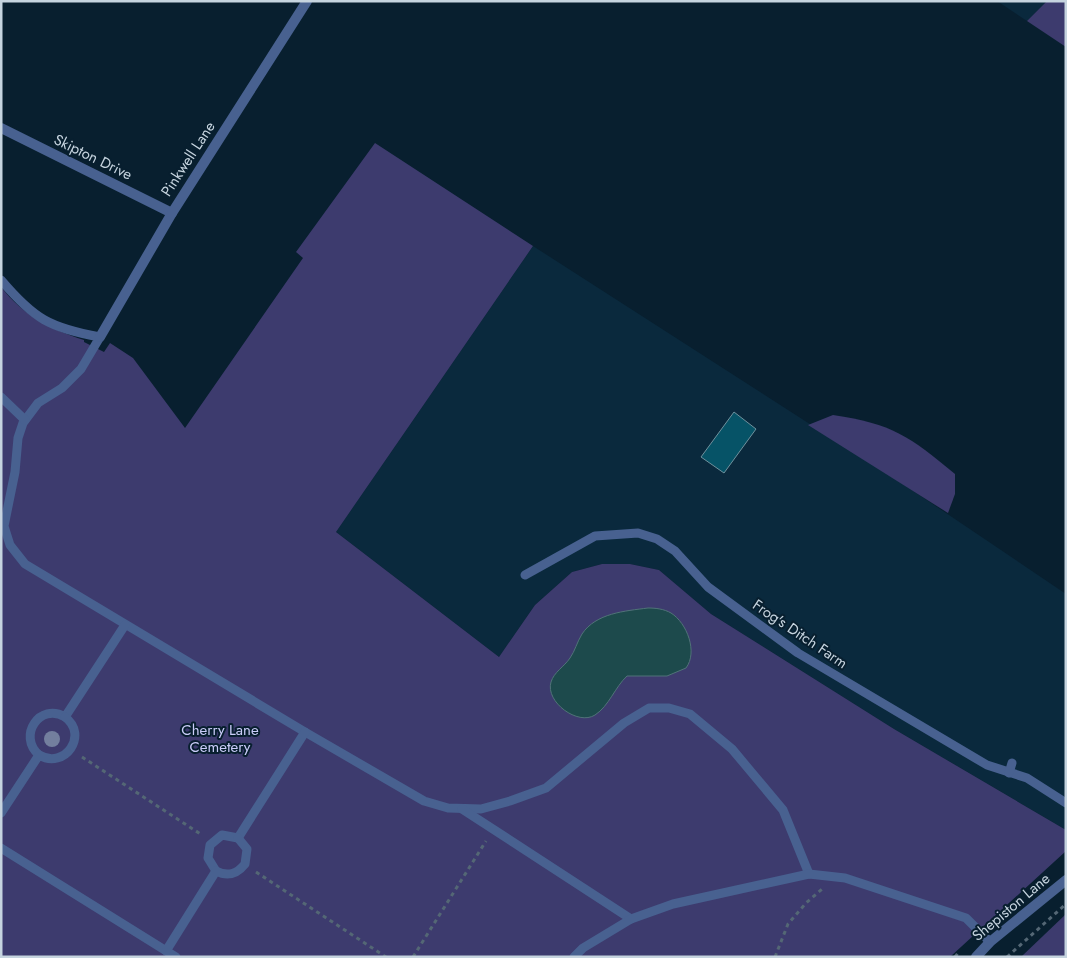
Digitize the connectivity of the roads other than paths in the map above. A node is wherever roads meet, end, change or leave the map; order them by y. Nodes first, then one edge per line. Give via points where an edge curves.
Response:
1 (307, 1) edge
2 (1, 128) edge
3 (172, 213) junction
4 (1, 280) edge
5 (100, 337) junction
6 (1, 397) edge
7 (25, 420) junction
8 (525, 575) dead end
9 (125, 625) junction
10 (65, 717) junction
11 (305, 732) junction
12 (39, 755) junction
13 (1012, 763) dead end
14 (1009, 773) junction
15 (1066, 803) edge
16 (462, 809) junction
17 (1, 813) edge
18 (238, 838) junction
19 (1, 848) edge
20 (216, 871) junction
21 (809, 874) junction
22 (1066, 880) edge
23 (631, 919) junction
24 (990, 942) junction
25 (166, 951) junction
26 (176, 957) edge
27 (574, 957) edge
28 (976, 957) edge

1 - 3 street, Pinkwell Lane
2 - 3 street, Skipton Drive
3 - 5 street, Pinkwell Lane
4 - 5 lane via 21,304 38,317 70,331
5 - 7 lane via 81,368 62,388 38,403
6 - 7 lane
7 - 9 lane via 18,438 4,526 7,538 25,564
8 - 14 lane, Frog's Ditch Farm via 595,536 638,533 658,539 674,550 708,587 798,653 987,765
9 - 10 lane
9 - 11 lane
10 - 12 lane via 47,714 33,723 30,741
10 - 12 lane via 75,732 71,750 55,759
11 - 16 lane via 424,800
11 - 18 lane
12 - 17 lane
13 - 14 lane
14 - 15 lane, Frog's Ditch Farm via 1027,778
16 - 21 lane via 481,809 546,788 624,723 649,708 669,708 690,714 732,749 783,810
16 - 23 lane
18 - 20 lane via 222,835 212,842 208,858
18 - 20 lane via 247,849 245,864 234,874
19 - 25 lane
20 - 25 lane
21 - 23 lane via 673,904
21 - 24 lane via 879,888 966,918
22 - 24 street, Shepiston Lane
23 - 27 lane
24 - 28 street, Shepiston Lane
25 - 26 lane

